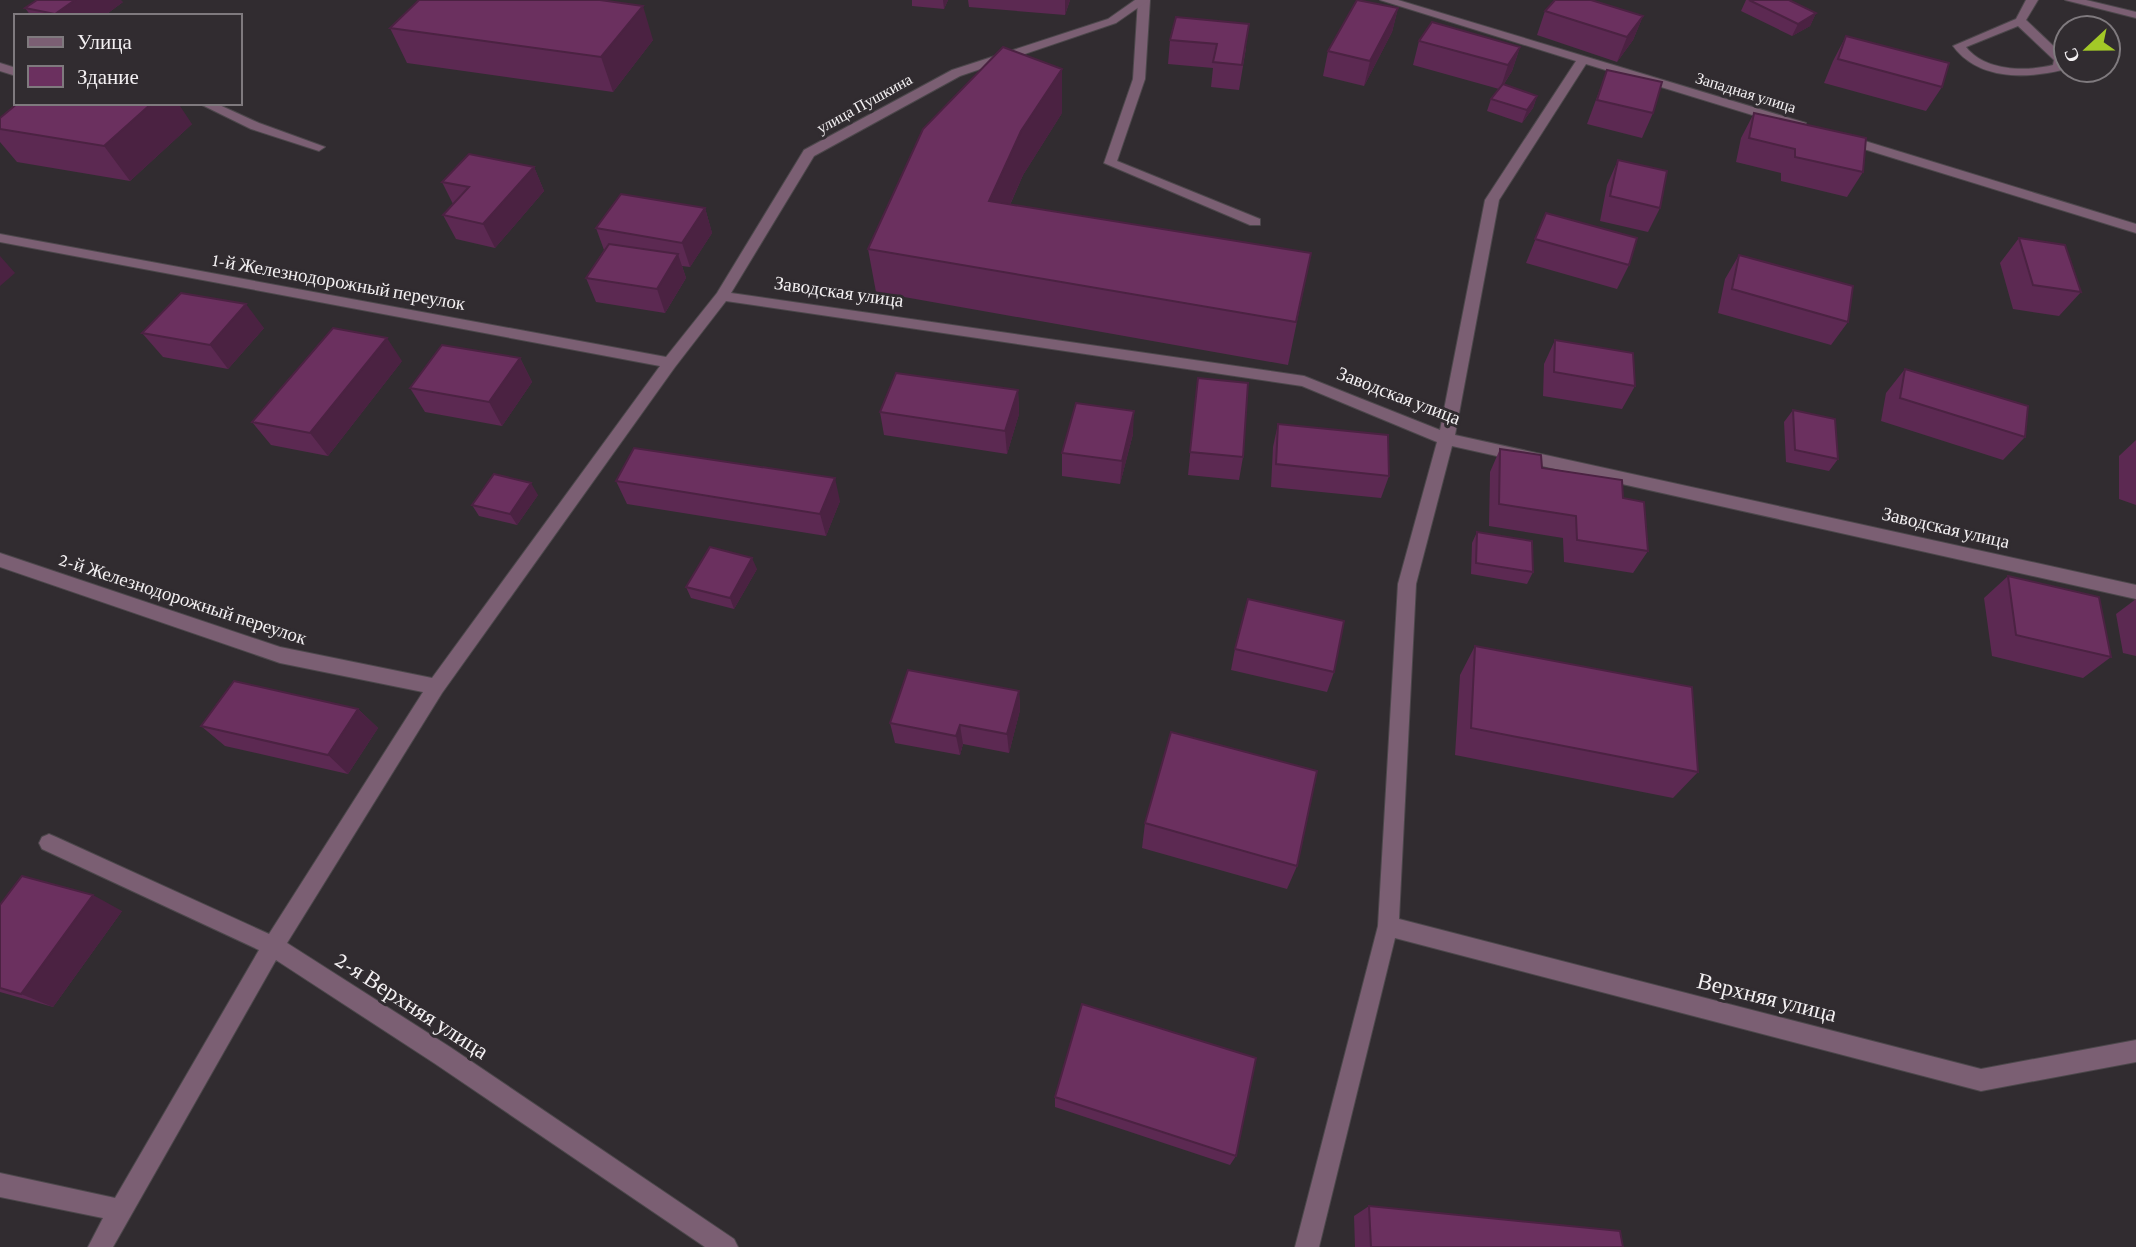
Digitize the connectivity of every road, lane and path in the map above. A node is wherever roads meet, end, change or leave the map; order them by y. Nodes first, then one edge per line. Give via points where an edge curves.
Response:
1 (1144, 0) edge
2 (1385, 0) edge
3 (2032, 0) edge
4 (2071, 0) edge
5 (2136, 15) edge
6 (2020, 21) junction
7 (1584, 59) junction
8 (208, 105) edge
9 (319, 147) dead end
10 (1255, 222) dead end
11 (2136, 229) edge
12 (0, 238) edge
13 (722, 296) junction
14 (670, 363) junction
15 (1446, 439) junction
16 (0, 559) edge
17 (2136, 592) edge
18 (436, 687) junction
19 (49, 843) dead end
20 (1388, 926) junction
21 (273, 947) junction
22 (2136, 1051) edge
23 (0, 1185) edge
24 (119, 1210) junction
25 (100, 1247) edge
26 (726, 1247) edge
27 (1307, 1247) edge

1 - 10 street via 1139,79 1110,163
1 - 13 street, улица Пушкина via 1112,21 956,73 809,153
2 - 7 street, Западная улица
3 - 6 street
4 - 5 street
6 - 6 street via 2008,26 1959,46 1965,57 1990,69 2047,71 2058,67 2060,59
7 - 11 street, Западная улица
7 - 15 street via 1492,200
8 - 9 street
12 - 14 street, 1-й Железнодорожный переулок
13 - 14 street, улица Пушкина
13 - 15 street, Заводская улица via 1304,380
14 - 18 street, улица Пушкина
15 - 17 street, Заводская улица
15 - 20 street via 1407,584
16 - 18 street, 2-й Железнодорожный переулок via 280,655
18 - 21 street, улица Пушкина
19 - 21 street, 2-я Верхняя улица
20 - 22 street, Верхняя улица via 1981,1080
20 - 27 street
21 - 24 street, улица Пушкина
21 - 26 street, 2-я Верхняя улица
23 - 24 street
24 - 25 street, улица Пушкина

